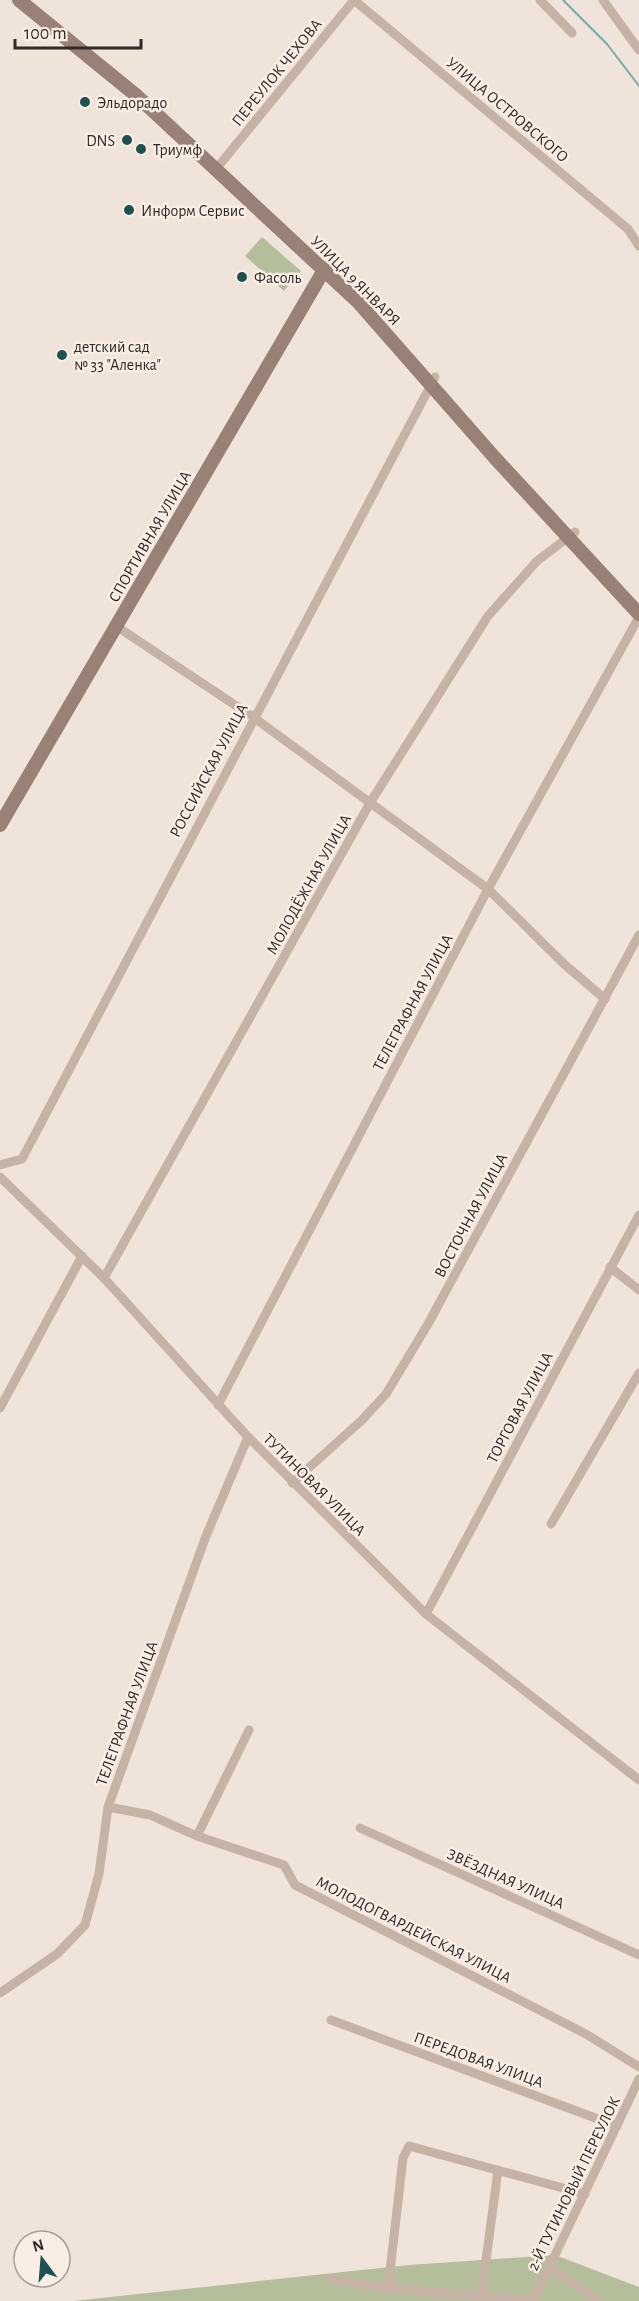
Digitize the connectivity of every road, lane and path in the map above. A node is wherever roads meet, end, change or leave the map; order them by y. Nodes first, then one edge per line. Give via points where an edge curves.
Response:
1 (19, 0) edge
2 (31, 0) edge
3 (354, 0) edge
4 (540, 0) edge
5 (603, 0) edge
6 (572, 33) dead end
7 (639, 50) edge
8 (221, 163) junction
9 (639, 246) edge
10 (328, 268) junction
11 (433, 381) junction
12 (572, 534) junction
13 (639, 603) edge
14 (639, 616) edge
15 (116, 626) junction
16 (253, 717) junction
17 (370, 803) junction
18 (0, 825) edge
19 (488, 890) junction
20 (639, 935) edge
21 (605, 999) junction
22 (0, 1165) edge
23 (0, 1177) edge
24 (639, 1215) edge
25 (82, 1256) junction
26 (610, 1268) junction
27 (104, 1278) junction
28 (639, 1290) edge
29 (639, 1373) edge
30 (218, 1405) junction
31 (0, 1408) edge
32 (248, 1437) junction
33 (292, 1483) junction
34 (551, 1524) dead end
35 (426, 1614) junction
36 (249, 1730) dead end
37 (639, 1779) edge
38 (108, 1807) junction
39 (360, 1828) dead end
40 (197, 1836) junction
41 (639, 1954) edge
42 (0, 1993) edge
43 (331, 2020) dead end
44 (639, 2067) edge
45 (639, 2079) edge
46 (617, 2126) junction
47 (498, 2170) junction
48 (585, 2194) junction
49 (549, 2266) junction
50 (330, 2279) dead end
51 (388, 2288) junction
52 (481, 2298) junction
53 (533, 2301) edge
54 (598, 2301) edge

1 - 10 main road, УЛИЦА 9 ЯНВАРЯ via 137,96
2 - 8 main road, УЛИЦА 9 ЯНВАРЯ via 143,92
3 - 8 street, ПЕРЕУЛОК ЧЕХОВА
3 - 9 street, УЛИЦА ОСТРОВСКОГО via 628,229
4 - 6 street
5 - 7 street
8 - 10 main road, УЛИЦА 9 ЯНВАРЯ
10 - 11 main road, УЛИЦА 9 ЯНВАРЯ via 363,297
10 - 15 main road, СПОРТИВНАЯ УЛИЦА
11 - 12 main road, УЛИЦА 9 ЯНВАРЯ
11 - 16 street, РОССИЙСКАЯ УЛИЦА
12 - 13 main road, УЛИЦА 9 ЯНВАРЯ
12 - 14 main road, УЛИЦА 9 ЯНВАРЯ
12 - 17 street, МОЛОДЁЖНАЯ УЛИЦА via 537,561 488,616
14 - 19 street, ТЕЛЕГРАФНАЯ УЛИЦА
15 - 16 street
15 - 18 main road, СПОРТИВНАЯ УЛИЦА
16 - 17 street
16 - 22 street, РОССИЙСКАЯ УЛИЦА via 22,1159
17 - 19 street
17 - 27 street, МОЛОДЁЖНАЯ УЛИЦА
19 - 21 street
19 - 30 street, ТЕЛЕГРАФНАЯ УЛИЦА
20 - 21 street, ВОСТОЧНАЯ УЛИЦА
21 - 33 street, ВОСТОЧНАЯ УЛИЦА via 386,1394
23 - 25 street, ТУТИНОВАЯ УЛИЦА
24 - 26 street, ТОРГОВАЯ УЛИЦА
25 - 27 street, ТУТИНОВАЯ УЛИЦА
25 - 31 street
26 - 28 street
26 - 35 street, ТОРГОВАЯ УЛИЦА
27 - 30 street, ТУТИНОВАЯ УЛИЦА
29 - 34 street
30 - 32 street, ТУТИНОВАЯ УЛИЦА
32 - 33 street, ТУТИНОВАЯ УЛИЦА
32 - 38 street, ТЕЛЕГРАФНАЯ УЛИЦА via 206,1536
33 - 35 street, ТУТИНОВАЯ УЛИЦА
35 - 37 street, ТУТИНОВАЯ УЛИЦА
36 - 40 street
38 - 40 street, МОЛОДОГВАРДЕЙСКАЯ УЛИЦА via 150,1815
38 - 42 street, ТЕЛЕГРАФНАЯ УЛИЦА via 99,1874 85,1925 57,1954
39 - 41 street, ЗВЁЗДНАЯ УЛИЦА
40 - 44 street, МОЛОДОГВАРДЕЙСКАЯ УЛИЦА via 284,1864 295,1885 586,2034
43 - 46 street, ПЕРЕДОВАЯ УЛИЦА
45 - 46 street, 2-Й ТУТИНОВЫЙ ПЕРЕУЛОК
46 - 48 street, 2-Й ТУТИНОВЫЙ ПЕРЕУЛОК
47 - 48 street
47 - 51 street via 409,2146 403,2158
47 - 52 street
48 - 49 street, 2-Й ТУТИНОВЫЙ ПЕРЕУЛОК
49 - 53 street, 2-Й ТУТИНОВЫЙ ПЕРЕУЛОК
49 - 54 street
50 - 51 street
51 - 52 street
52 - 53 street

